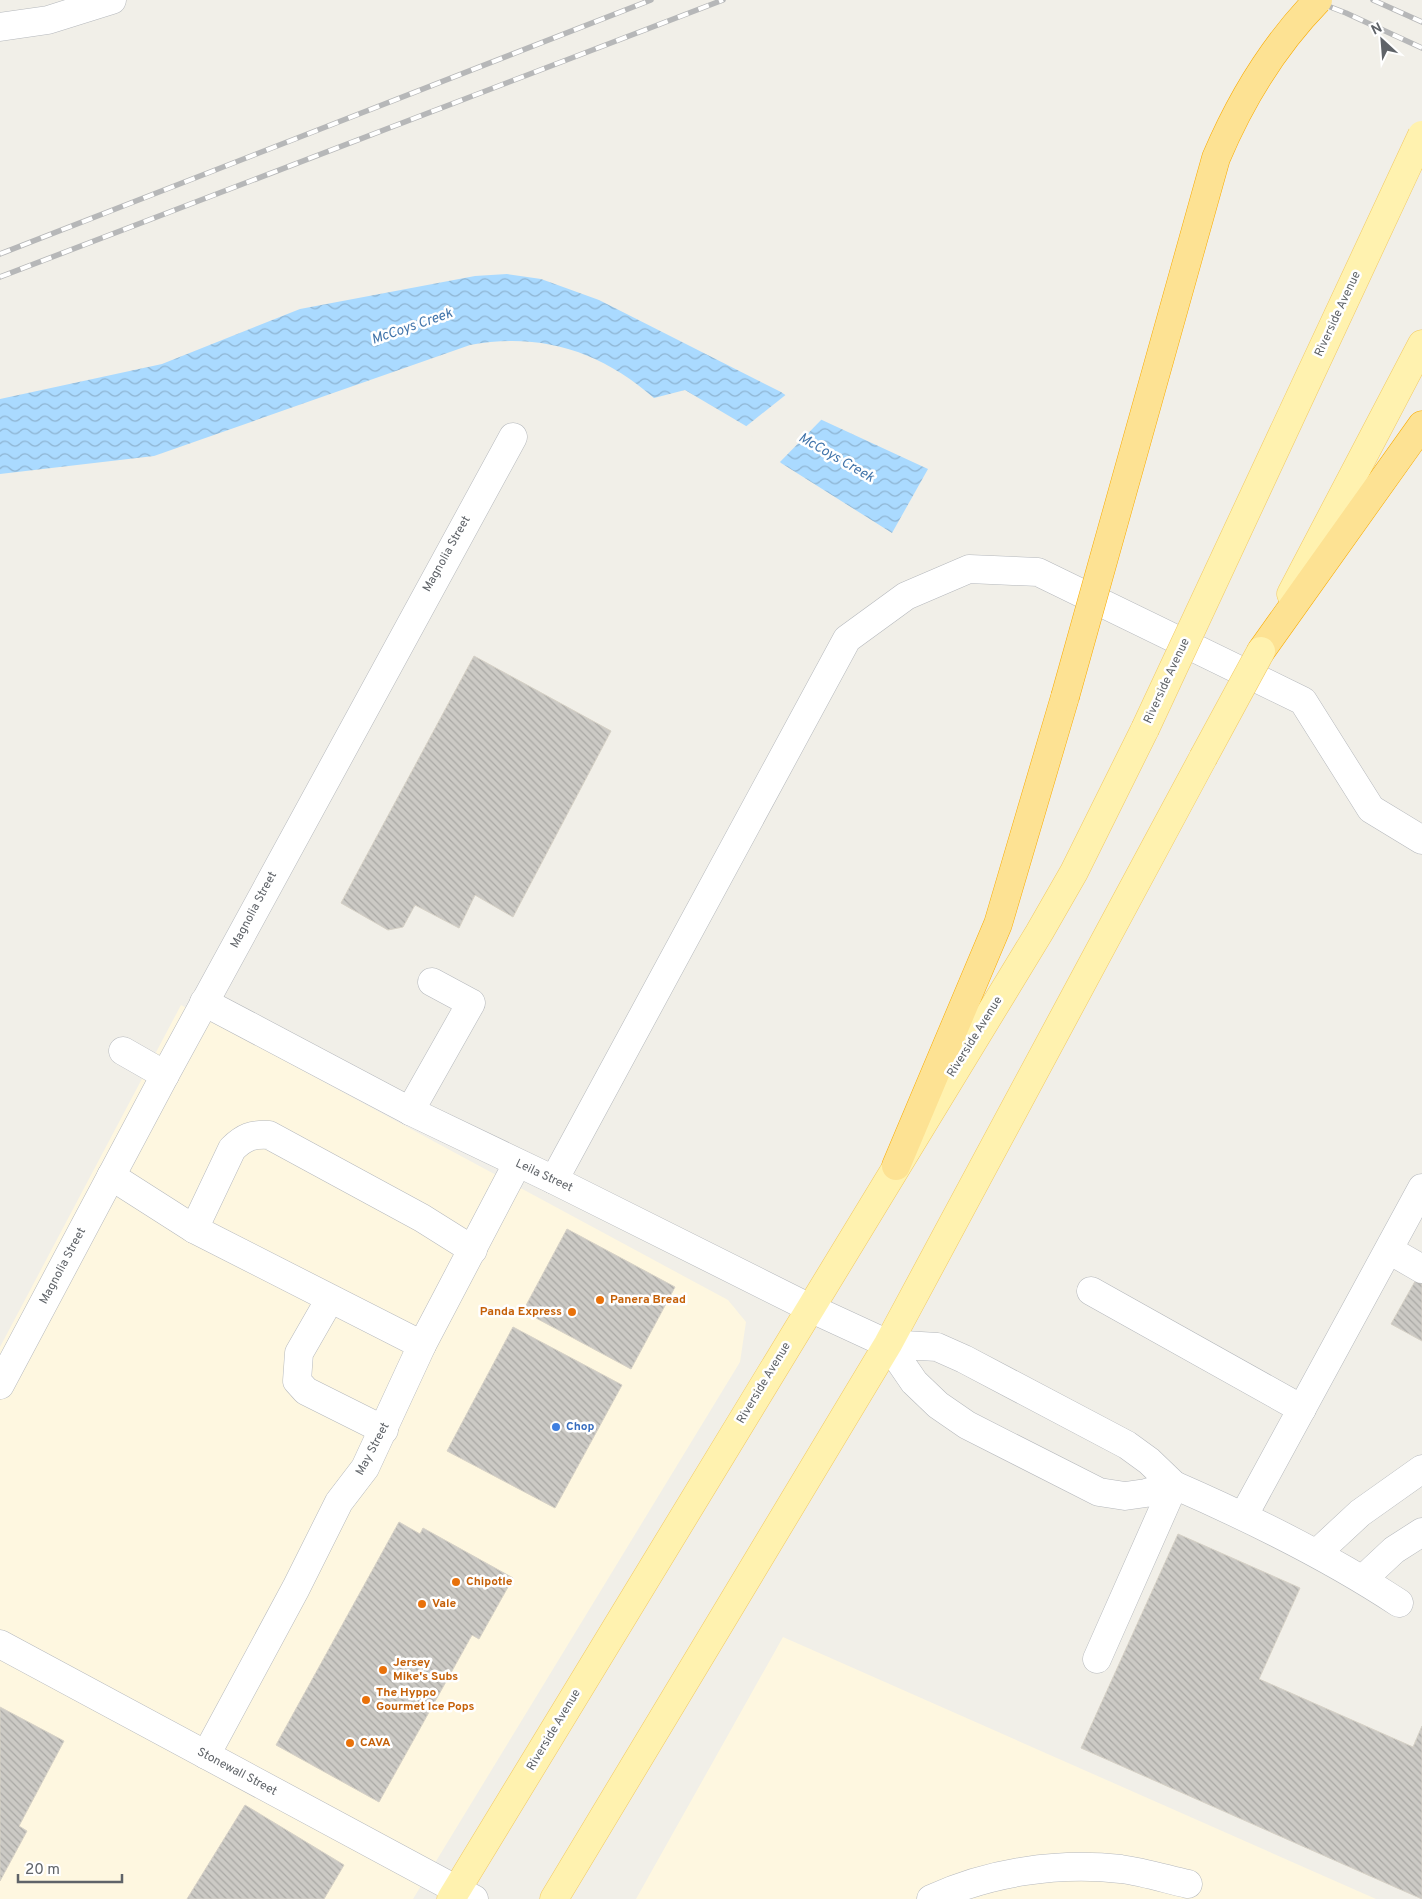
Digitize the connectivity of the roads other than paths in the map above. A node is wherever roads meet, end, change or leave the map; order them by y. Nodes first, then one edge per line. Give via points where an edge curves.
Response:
1 (112, 0) edge
2 (1318, 0) edge
3 (0, 27) edge
4 (1422, 135) edge
5 (1422, 344) edge
6 (1422, 425) edge
7 (513, 437) dead end
8 (1261, 651) junction
9 (1422, 840) edge
10 (432, 982) dead end
11 (204, 1002) junction
12 (123, 1051) dead end
13 (164, 1075) junction
14 (410, 1111) junction
15 (517, 1164) junction
16 (896, 1166) junction
17 (111, 1176) junction
18 (554, 1180) junction
19 (1422, 1188) edge
20 (194, 1230) junction
21 (473, 1250) junction
22 (1388, 1250) junction
23 (1422, 1269) edge
24 (1091, 1291) dead end
25 (330, 1299) junction
26 (810, 1308) junction
27 (888, 1344) junction
28 (422, 1345) junction
29 (0, 1385) edge
30 (1302, 1409) junction
31 (384, 1430) junction
32 (1422, 1469) edge
33 (1174, 1485) junction
34 (1244, 1515) junction
35 (1422, 1532) edge
36 (1317, 1553) junction
37 (1362, 1579) junction
38 (1399, 1603) dead end
39 (0, 1644) edge
40 (1098, 1659) dead end
41 (206, 1755) junction
42 (1188, 1884) dead end
43 (461, 1896) edge
44 (554, 1899) edge
45 (931, 1899) edge

1 - 3 street via 48,20
2 - 16 highway, bridge via 1257,76 1216,158 998,924
4 - 16 main road, Riverside Avenue, bridge via 1145,729 1074,872
5 - 8 main road
6 - 8 highway
7 - 11 street, Magnolia Street
8 - 27 main road, bridge
9 - 18 street via 1371,809 1303,701 1038,572 969,569 906,596 847,639
10 - 14 street via 471,1003
11 - 13 street, Magnolia Street
11 - 14 street, Leila Street
12 - 13 street
13 - 17 street, Magnolia Street
14 - 15 street, Leila Street
15 - 18 street, Leila Street
15 - 21 street, May Street
16 - 26 main road, Riverside Avenue
17 - 20 street
17 - 29 street, Magnolia Street
18 - 26 street, Leila Street
19 - 22 street
20 - 21 street via 232,1149 249,1135 268,1135 422,1218
20 - 25 street
21 - 28 street, May Street
22 - 23 street
22 - 30 street
24 - 30 street
25 - 28 street
25 - 31 street via 299,1353 298,1381 306,1391
26 - 27 street, Leila Street
26 - 43 main road, Riverside Avenue
27 - 33 street via 937,1348 964,1359 1128,1445
27 - 33 street via 914,1382 938,1405 967,1425 1098,1492 1125,1496
27 - 44 main road
28 - 31 street, May Street
30 - 34 street
31 - 41 street, May Street via 365,1468 339,1502
32 - 36 street via 1360,1513
33 - 34 street
33 - 40 street
34 - 36 street
35 - 37 street via 1394,1550
36 - 37 street
37 - 38 street
39 - 41 street, Stonewall Street
41 - 43 street, Stonewall Street
42 - 45 street via 1121,1869 1058,1868 996,1875

